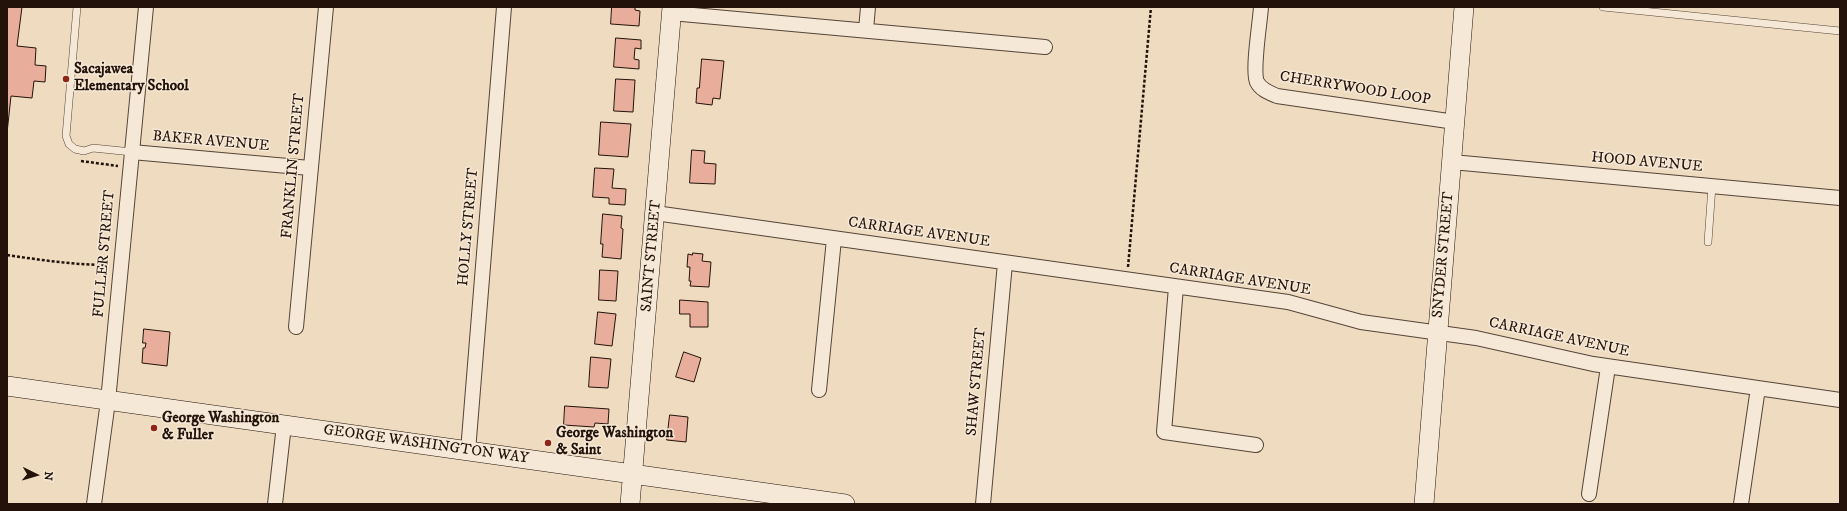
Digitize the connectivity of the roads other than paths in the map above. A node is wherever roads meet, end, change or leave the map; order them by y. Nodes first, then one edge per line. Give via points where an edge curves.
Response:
1 (77, 7) edge
2 (146, 7) edge
3 (326, 7) edge
4 (504, 7) edge
5 (868, 7) edge
6 (1261, 7) edge
7 (1464, 7) edge
8 (1603, 7) edge
9 (672, 10) edge
10 (866, 30) junction
11 (1840, 30) edge
12 (1045, 47) dead end
13 (1455, 122) junction
14 (132, 152) junction
15 (1452, 162) junction
16 (310, 168) junction
17 (1712, 186) junction
18 (1840, 198) edge
19 (655, 214) junction
20 (834, 239) junction
21 (1708, 242) dead end
22 (1005, 263) junction
23 (1176, 287) junction
24 (296, 327) dead end
25 (1438, 333) junction
26 (1608, 367) junction
27 (7, 386) edge
28 (1758, 388) junction
29 (820, 390) dead end
30 (1840, 400) edge
31 (108, 401) junction
32 (284, 425) junction
33 (1256, 445) dead end
34 (468, 451) junction
35 (632, 475) junction
36 (1589, 494) dead end
37 (804, 501) edge
38 (94, 504) edge
39 (275, 504) edge
40 (630, 504) edge
41 (844, 504) edge
42 (983, 504) edge
43 (1424, 504) edge
44 (1741, 504) edge

1 - 14 lane via 66,136 69,144 84,151 93,148
2 - 14 street, FULLER STREET
3 - 16 street, FRANKLIN STREET
4 - 34 street, HOLLY STREET
5 - 10 street
6 - 13 street, CHERRYWOOD LOOP via 1256,69 1257,82 1265,92 1277,96
7 - 13 street, SNYDER STREET
8 - 11 lane
9 - 10 street
9 - 19 street, SAINT STREET
10 - 12 street
13 - 15 street, SNYDER STREET
14 - 16 street, BAKER AVENUE
14 - 31 street, FULLER STREET
15 - 17 street, HOOD AVENUE
15 - 25 street, SNYDER STREET
16 - 24 street, FRANKLIN STREET
17 - 18 street, HOOD AVENUE
17 - 21 lane
19 - 20 street, CARRIAGE AVENUE
19 - 35 street, SAINT STREET
20 - 22 street, CARRIAGE AVENUE
20 - 29 street
22 - 23 street, CARRIAGE AVENUE
22 - 42 street, SHAW STREET
23 - 25 street, CARRIAGE AVENUE via 1288,302 1361,322
23 - 33 street via 1164,432
25 - 26 street, CARRIAGE AVENUE via 1505,343
25 - 43 street, SNYDER STREET
26 - 28 street, CARRIAGE AVENUE
26 - 36 street
27 - 31 street, GEORGE WASHINGTON WAY
28 - 30 street, CARRIAGE AVENUE
28 - 44 street
31 - 32 street, GEORGE WASHINGTON WAY
31 - 38 street, FULLER STREET
32 - 34 street, GEORGE WASHINGTON WAY
32 - 39 street
34 - 35 street, GEORGE WASHINGTON WAY
35 - 37 street, GEORGE WASHINGTON WAY
35 - 40 street, SAINT STREET
37 - 41 street, GEORGE WASHINGTON WAY

